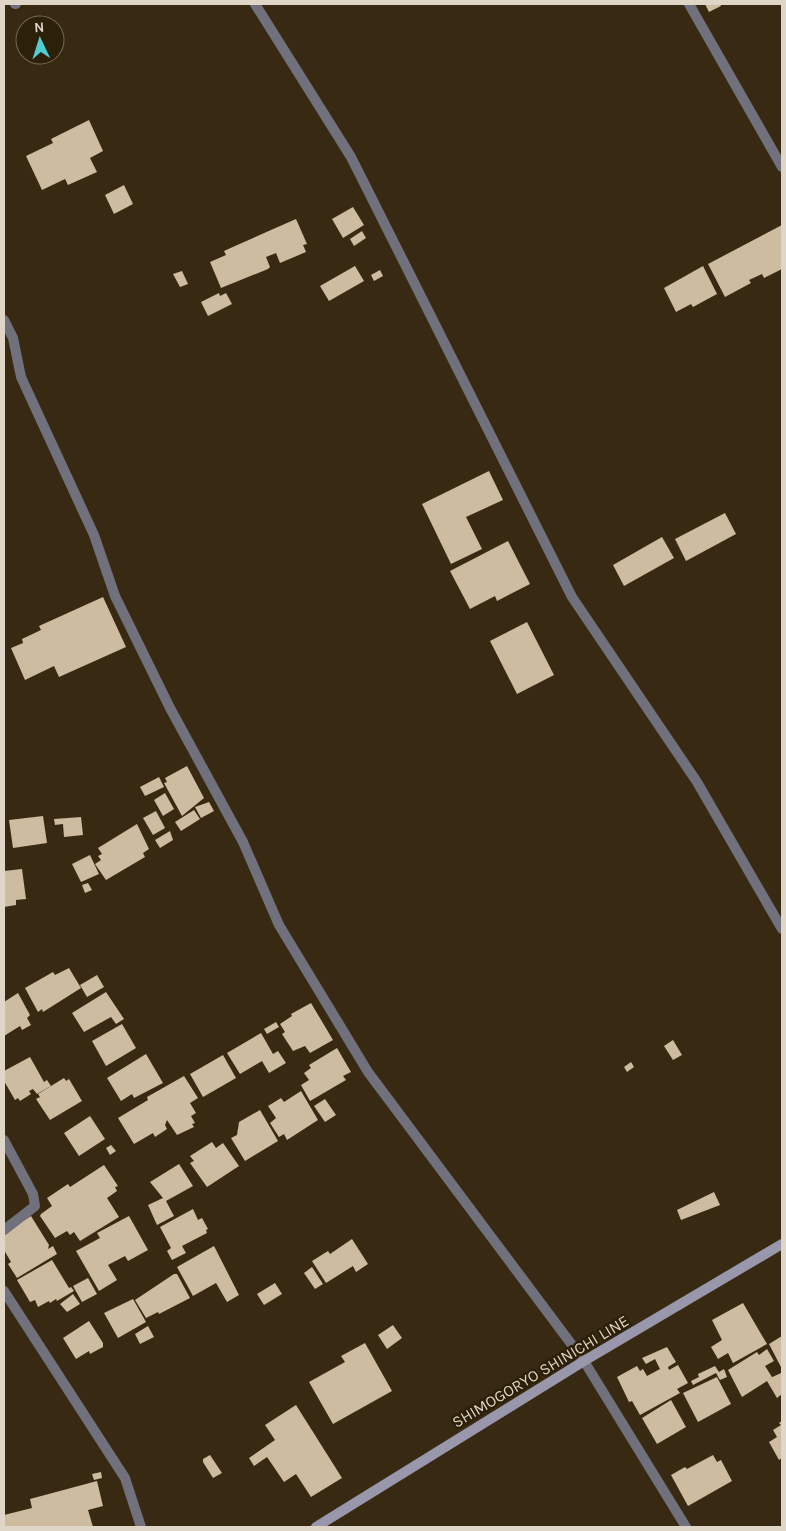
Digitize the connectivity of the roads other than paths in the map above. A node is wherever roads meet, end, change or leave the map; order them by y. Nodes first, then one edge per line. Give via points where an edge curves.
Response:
1 (256, 4) edge
2 (689, 4) edge
3 (782, 167) edge
4 (4, 320) edge
5 (782, 929) edge
6 (4, 1140) edge
7 (4, 1230) edge
8 (782, 1244) edge
9 (4, 1291) edge
10 (584, 1361) junction
11 (140, 1527) edge
12 (316, 1527) edge
13 (686, 1527) edge

1 - 5 street via 351,157 572,597 697,782
2 - 3 street
4 - 10 street via 13,338 22,377 94,535 115,596 170,708 243,842 279,925 368,1072
6 - 7 street via 35,1206
8 - 10 main road, SHIMOGORYO SHINICHI LINE
9 - 11 street via 125,1478
10 - 12 main road, SHIMOGORYO SHINICHI LINE
10 - 13 street

